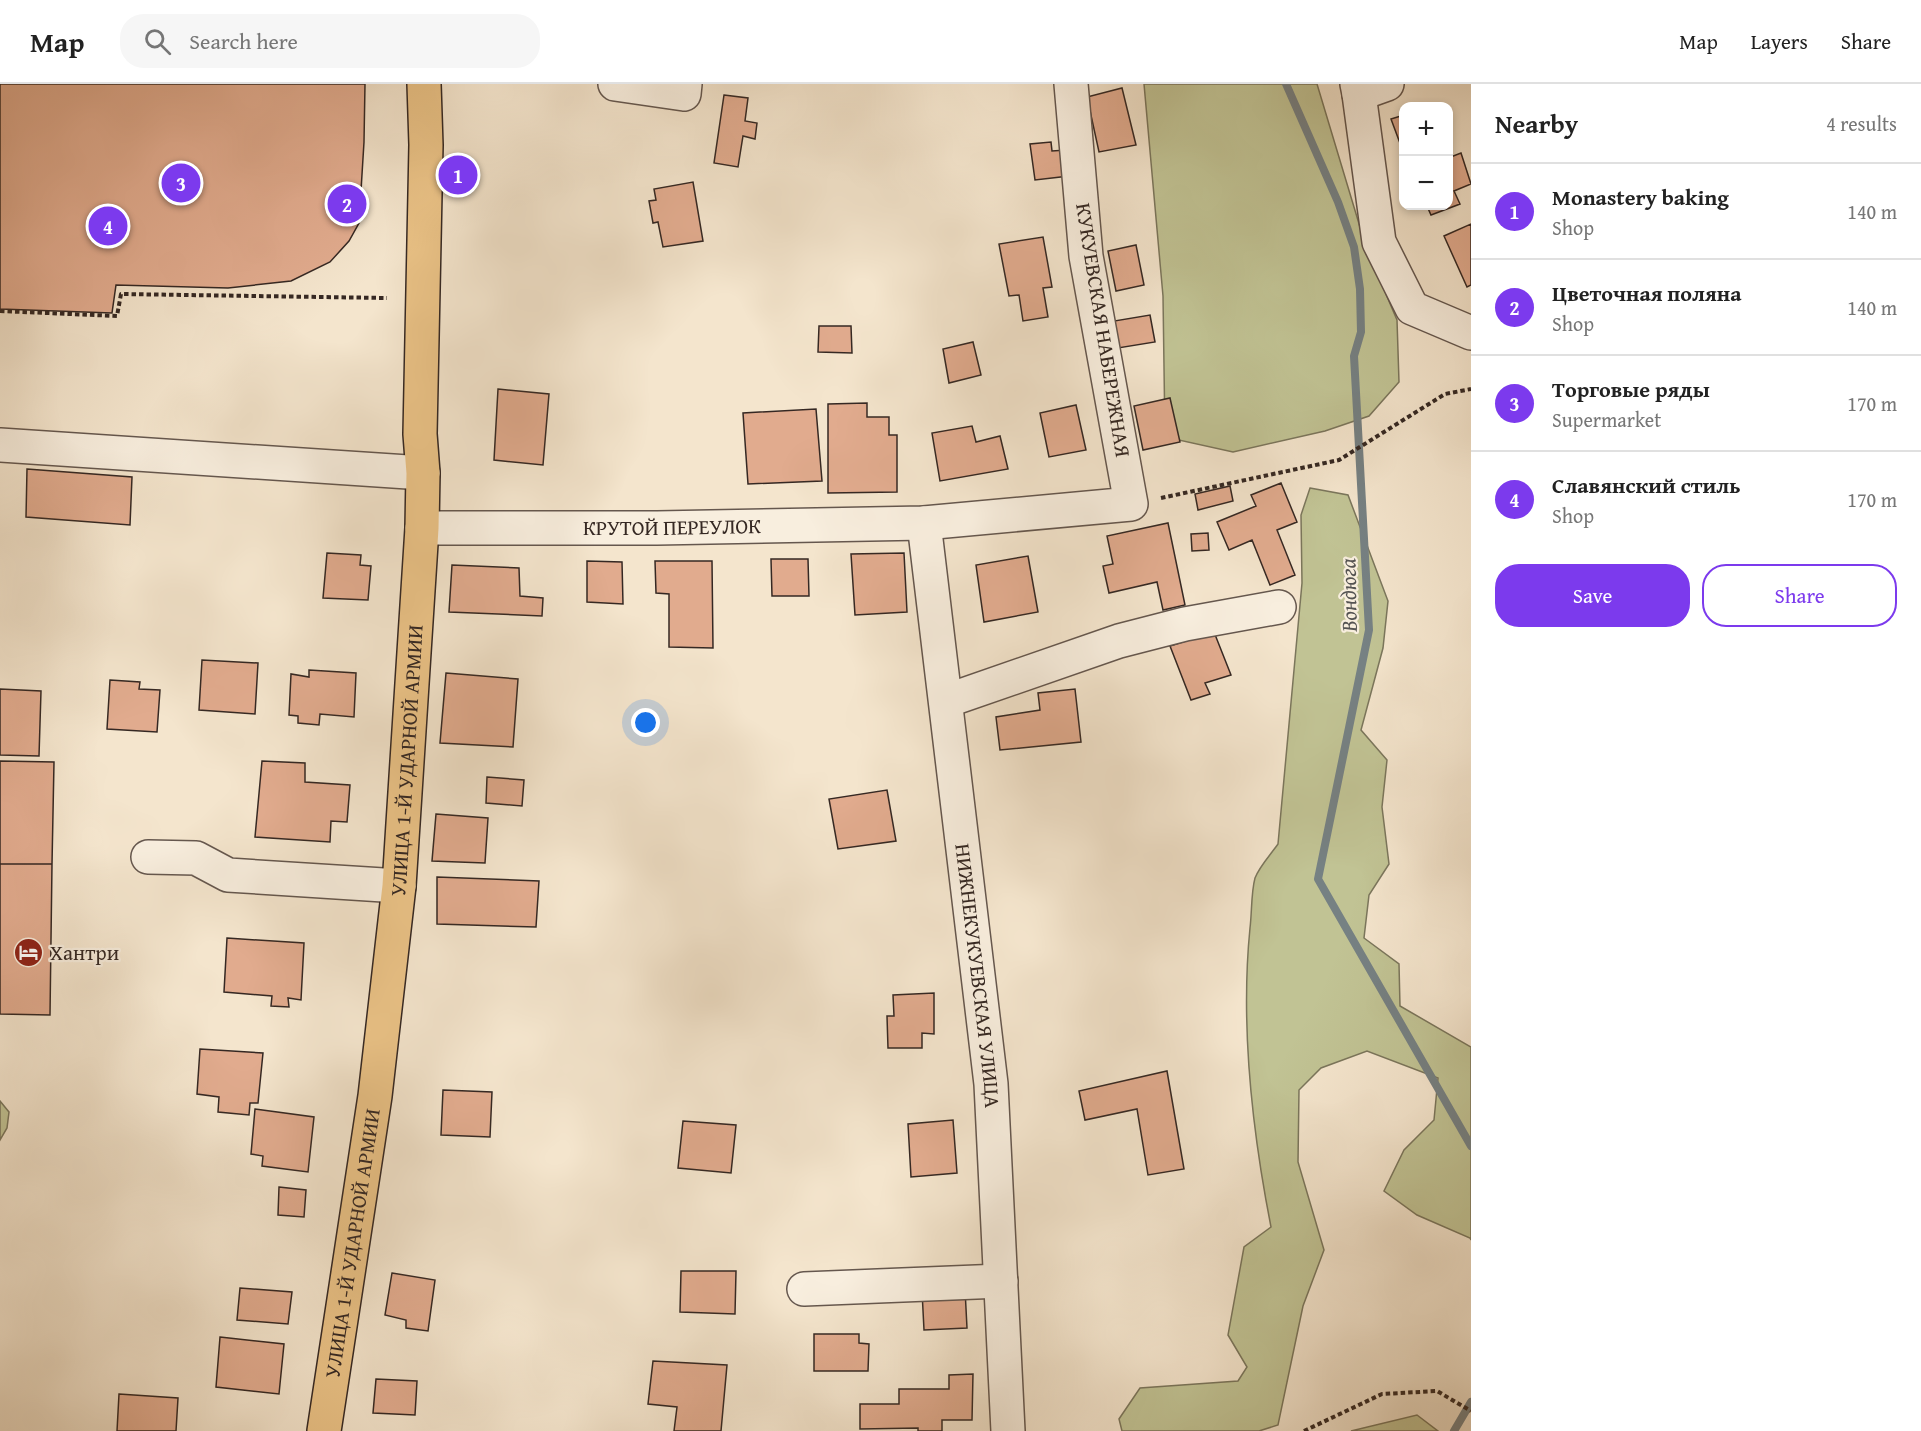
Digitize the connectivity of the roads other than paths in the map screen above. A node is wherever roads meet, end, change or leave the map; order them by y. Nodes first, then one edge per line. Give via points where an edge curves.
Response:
1 (424, 84) edge
2 (615, 84) edge
3 (685, 84) edge
4 (1071, 84) edge
5 (1368, 87) edge
6 (1471, 333) edge
7 (0, 445) edge
8 (423, 473) junction
9 (1131, 504) joint
10 (924, 523) junction
11 (422, 528) junction
12 (1279, 607) dead end
13 (946, 701) junction
14 (148, 857) dead end
15 (399, 886) junction
16 (1001, 1281) junction
17 (804, 1289) dead end
18 (324, 1431) edge
19 (1008, 1431) edge

1 - 8 main road, УЛИЦА 1-Й УДАРНОЙ АРМИИ via 420,434
2 - 3 street via 684,94
4 - 9 street, КУКУЕВСКАЯ НАБЕРЕЖНАЯ via 1086,256
5 - 6 street via 1379,242 1412,308
7 - 8 street
8 - 11 main road, УЛИЦА 1-Й УДАРНОЙ АРМИИ
9 - 10 street, КРУТОЙ ПЕРЕУЛОК
10 - 11 street, КРУТОЙ ПЕРЕУЛОК
10 - 13 street, НИЖНЕКУКУЕВСКАЯ УЛИЦА
11 - 15 main road, УЛИЦА 1-Й УДАРНОЙ АРМИИ
12 - 13 street via 1119,641
13 - 16 street, НИЖНЕКУКУЕВСКАЯ УЛИЦА via 991,1084
14 - 15 street via 196,858 228,875
15 - 18 main road, УЛИЦА 1-Й УДАРНОЙ АРМИИ via 375,1096
16 - 17 street
16 - 19 street, НИЖНЕКУКУЕВСКАЯ УЛИЦА

